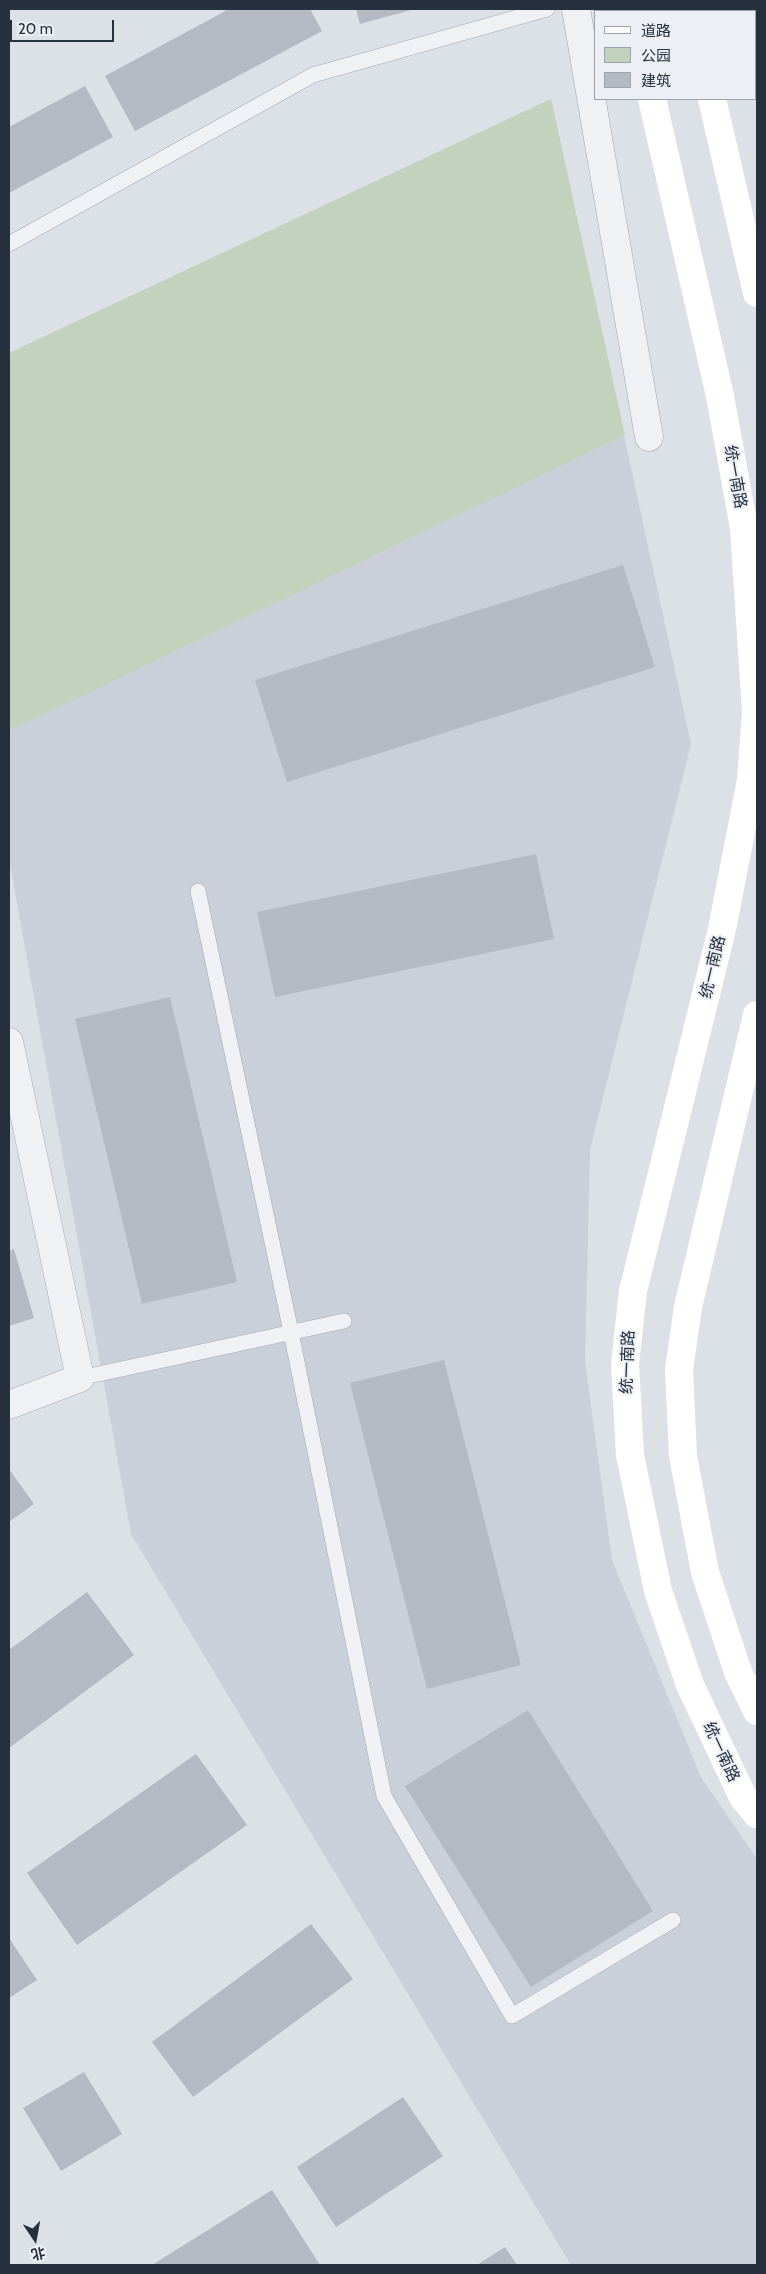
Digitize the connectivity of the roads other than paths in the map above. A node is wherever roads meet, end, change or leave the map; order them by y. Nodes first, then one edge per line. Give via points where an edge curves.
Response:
1 (547, 9) edge
2 (576, 9) edge
3 (652, 100) edge
4 (712, 100) edge
5 (9, 244) edge
6 (757, 293) edge
7 (649, 437) dead end
8 (198, 891) dead end
9 (757, 1015) edge
10 (9, 1042) edge
11 (344, 1321) dead end
12 (291, 1332) junction
13 (80, 1378) junction
14 (9, 1405) edge
15 (757, 1711) edge
16 (757, 1814) edge
17 (672, 1920) dead end

1 - 5 lane via 313,75
2 - 7 street
3 - 16 main road, 统一南路 via 720,396 744,528 756,712 751,780 722,929 633,1292 625,1364 630,1455 658,1591 690,1685 743,1797
4 - 6 main road
8 - 12 lane
9 - 15 main road via 690,1298 679,1370 683,1456 705,1572 738,1672
10 - 13 street
11 - 12 lane
12 - 13 lane
12 - 17 lane via 384,1796 512,2016
13 - 14 street

